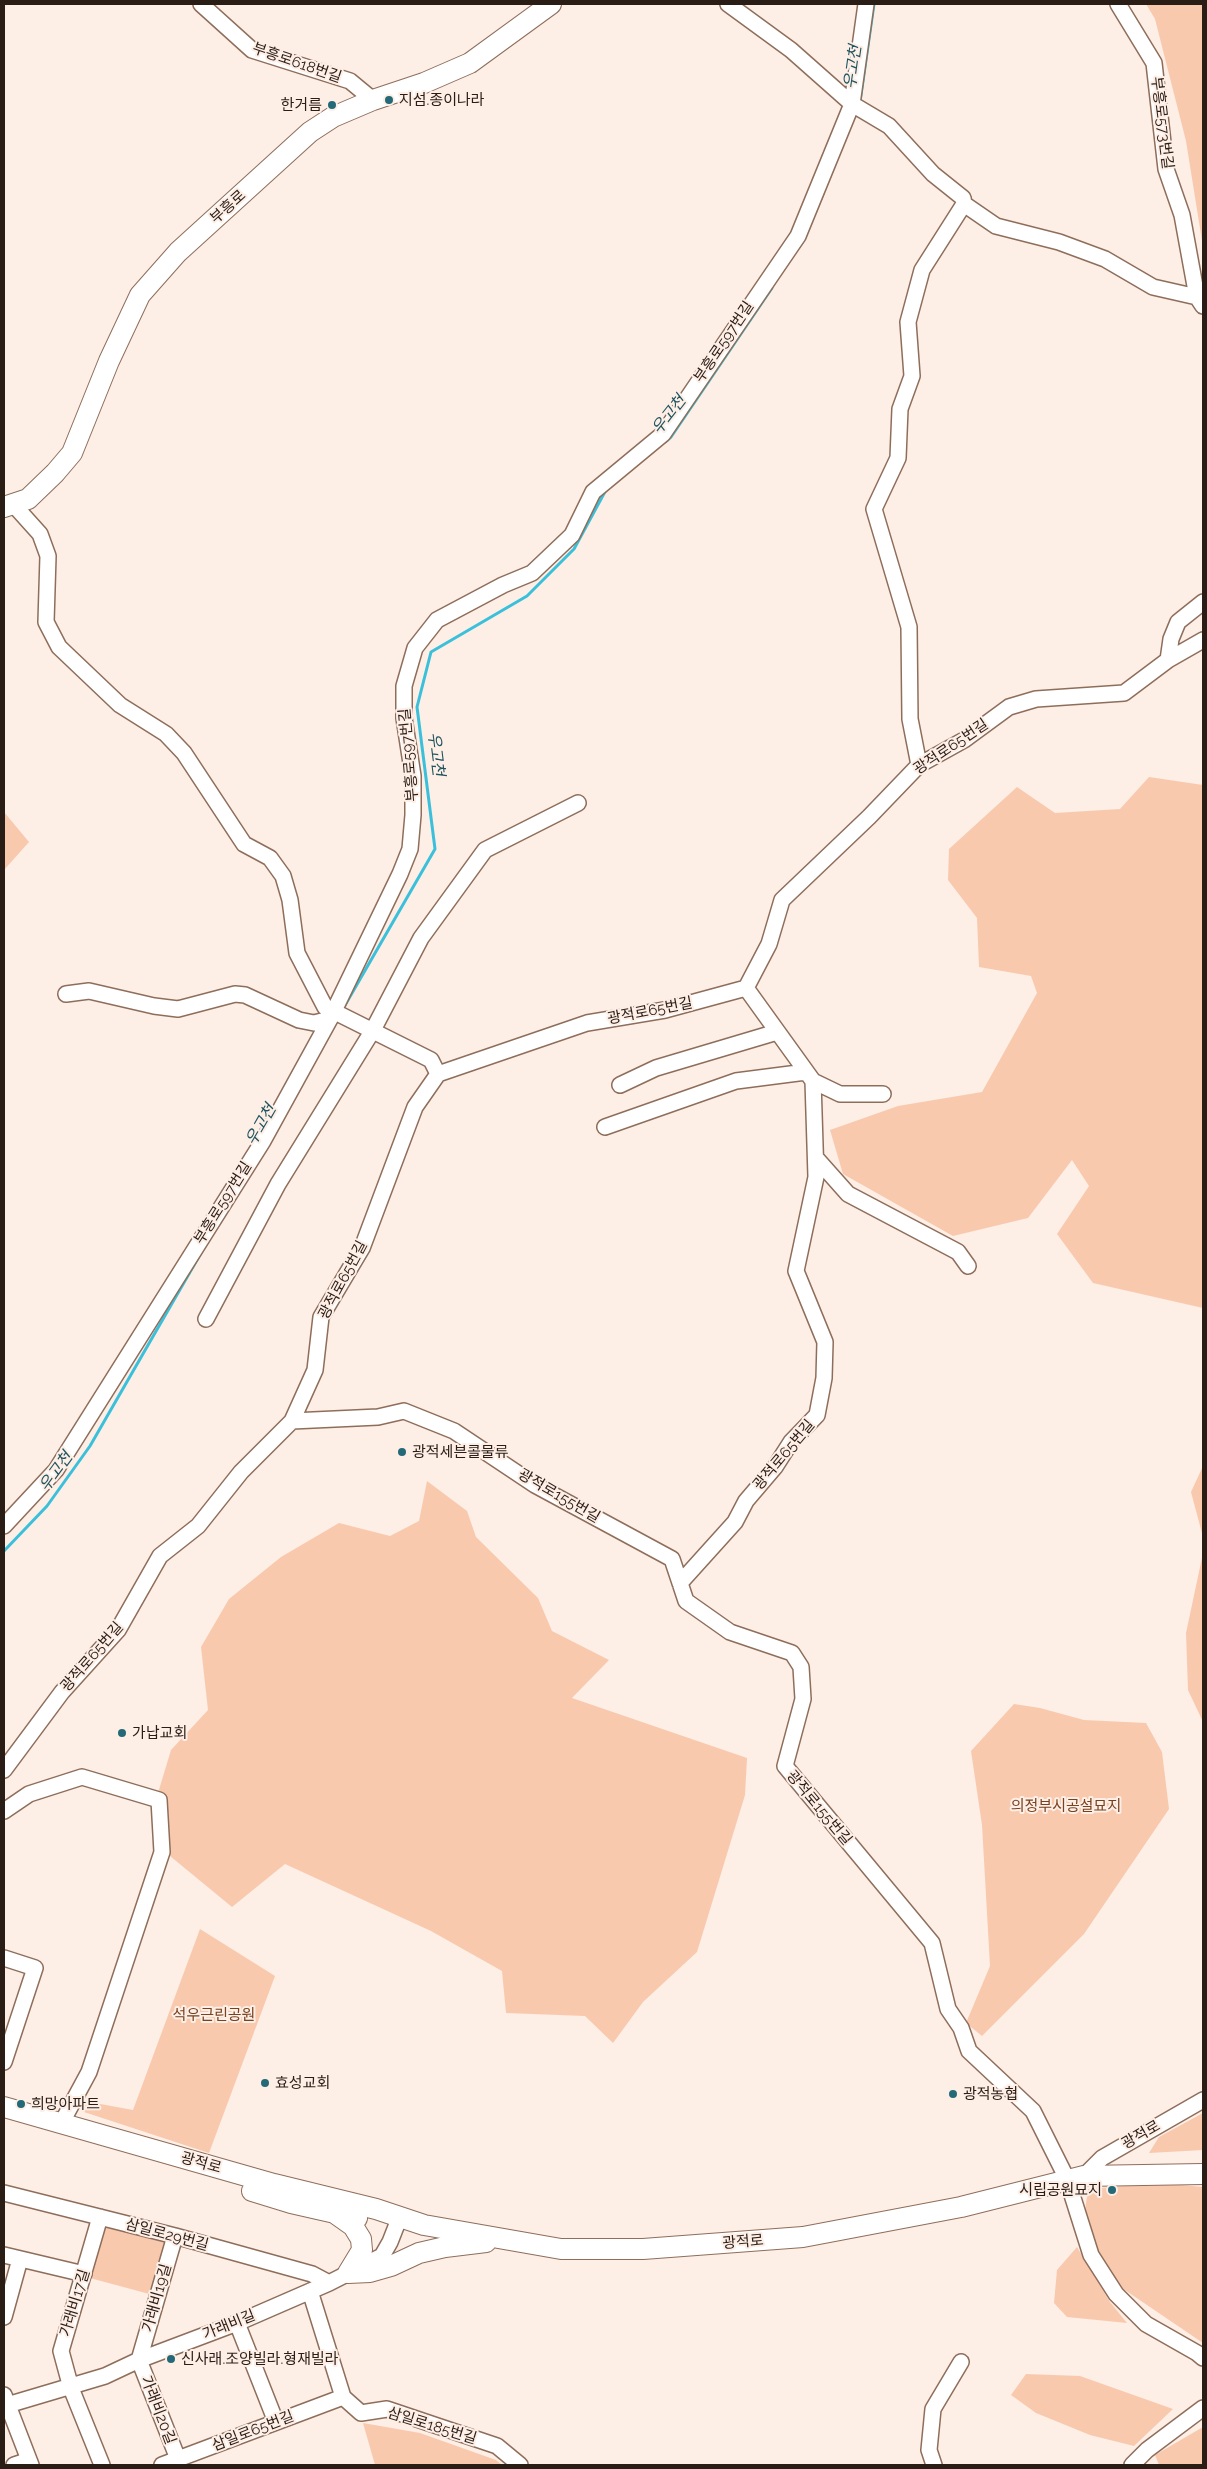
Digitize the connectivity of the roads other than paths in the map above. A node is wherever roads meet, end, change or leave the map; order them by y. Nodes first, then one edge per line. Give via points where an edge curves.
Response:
1 (201, 4) edge
2 (551, 4) edge
3 (728, 4) edge
4 (866, 4) edge
5 (1118, 4) edge
6 (373, 100) junction
7 (852, 104) junction
8 (964, 204) junction
9 (1200, 302) edge
10 (8, 505) edge
11 (1203, 602) edge
12 (1203, 640) edge
13 (1168, 660) junction
14 (919, 765) junction
15 (578, 803) dead end
16 (746, 988) junction
17 (66, 994) dead end
18 (334, 1014) junction
19 (370, 1029) junction
20 (778, 1032) junction
21 (438, 1074) junction
22 (810, 1076) junction
23 (620, 1085) dead end
24 (883, 1094) dead end
25 (605, 1127) dead end
26 (816, 1158) junction
27 (968, 1266) dead end
28 (206, 1319) dead end
29 (292, 1421) junction
30 (4, 1526) edge
31 (680, 1583) junction
32 (4, 1770) edge
33 (4, 1811) edge
34 (4, 1958) edge
35 (4, 2062) edge
36 (1203, 2100) edge
37 (4, 2107) edge
38 (4, 2119) edge
39 (60, 2124) junction
40 (1203, 2174) edge
41 (1075, 2178) junction
42 (4, 2193) edge
43 (335, 2212) junction
44 (100, 2218) junction
45 (399, 2219) junction
46 (175, 2236) junction
47 (508, 2240) junction
48 (4, 2255) edge
49 (20, 2259) junction
50 (348, 2273) junction
51 (84, 2274) junction
52 (329, 2283) junction
53 (310, 2291) junction
54 (4, 2317) edge
55 (237, 2323) junction
56 (1203, 2358) edge
57 (139, 2360) junction
58 (961, 2362) dead end
59 (71, 2388) junction
60 (343, 2397) junction
61 (5, 2402) edge
62 (1203, 2408) edge
63 (276, 2422) junction
64 (178, 2459) junction
65 (30, 2463) edge
66 (14, 2465) edge
67 (102, 2465) edge
68 (162, 2465) edge
69 (520, 2465) edge
70 (934, 2465) edge
71 (1132, 2465) edge

1 - 6 street, 부흥로618번길 via 252,50 350,81
2 - 6 main road, 부흥로 via 470,63
3 - 7 street via 791,50
4 - 7 street, 부흥로597번길
5 - 9 street, 부흥로573번길 via 1154,63 1166,169 1182,215
6 - 10 main road, 부흥로 via 310,132 178,252 140,295 72,453 28,499
7 - 8 street via 889,126 933,174 963,198
7 - 18 street, 부흥로597번길 via 798,236 663,434 594,492 572,535 532,574 503,585 436,620 415,648 404,686 404,718 413,776 410,849
8 - 9 street via 996,226 1059,242 1105,259 1153,287
8 - 14 street via 922,270 908,322 912,376 900,409 898,458 874,509 910,628 910,719
10 - 18 street via 40,534 48,556 46,622 59,647 120,705 166,734 206,783 244,844 270,858 282,876 290,900 297,953 325,1007
11 - 13 street via 1178,622
12 - 13 street
13 - 14 street, 광적로65번길 via 1124,693 1036,699 1010,707 964,740
14 - 16 street, 광적로65번길 via 782,900 770,944
15 - 19 street via 485,850 421,938
16 - 20 street
16 - 21 street, 광적로65번길 via 665,1010 587,1023
17 - 18 street via 89,991 178,1009 235,994 245,995 298,1020 314,1023
18 - 19 street
18 - 30 street, 부흥로597번길 via 263,1142 56,1470
19 - 21 street via 431,1060
19 - 28 street via 278,1184
20 - 22 street
20 - 23 street via 656,1068
21 - 29 street, 광적로65번길 via 415,1107 362,1248 321,1317 315,1370
22 - 24 street via 840,1094
22 - 25 street via 736,1082
22 - 26 street, 광적로65번길
26 - 27 street via 848,1194 958,1252
26 - 31 street, 광적로65번길 via 816,1177 796,1271 825,1342 824,1378 817,1415 791,1442 746,1501 736,1522
29 - 31 street, 광적로155번길 via 378,1417 404,1411 454,1431 535,1484 672,1559
29 - 32 street, 광적로65번길 via 240,1472 198,1526 160,1556 118,1630 62,1692
31 - 41 street, 광적로155번길 via 686,1601 730,1632 792,1653 801,1667 803,1699 784,1766 932,1943 948,2009 961,2028 969,2051 1033,2112
33 - 39 street via 29,1794 82,1777 159,1800 162,1852 89,2072
34 - 35 street via 35,1968
36 - 41 street, 광적로 via 1102,2158
37 - 39 main road, 광적로
38 - 43 main road, 광적로 via 201,2174 291,2203
39 - 45 main road, 광적로 via 376,2209
40 - 41 main road, 광적로
41 - 47 main road, 광적로 via 960,2206 803,2237 643,2249 561,2249
41 - 56 street via 1091,2255 1116,2294 1146,2324
42 - 44 street, 삼일로29번길
43 - 45 main road, 광적로 via 367,2220
43 - 50 main road via 353,2226 361,2239 362,2250
44 - 46 street, 삼일로29번길
44 - 51 street, 가래비17길
45 - 47 main road, 광적로
45 - 50 street, 가래비길 via 382,2256
46 - 52 street, 삼일로29번길 via 312,2274
46 - 57 street, 가래비19길
47 - 50 main road via 446,2247 419,2253 370,2272
48 - 49 street
49 - 51 street
49 - 54 street
50 - 52 street, 가래비길
51 - 59 street, 가래비17길 via 60,2351
52 - 53 street, 가래비길
53 - 55 street, 가래비길
53 - 60 street
55 - 57 street, 가래비길
55 - 63 street
57 - 59 street, 가래비길
57 - 64 street, 가래비20길
58 - 70 street via 933,2409 929,2450
59 - 61 street, 가래비길
59 - 67 street, 가래비17길
60 - 63 street, 삼일로65번길
60 - 69 street, 삼일로185번길 via 361,2413 387,2409 497,2446
61 - 65 street
62 - 71 street
63 - 64 street, 삼일로65번길
64 - 68 street, 삼일로65번길
65 - 66 street

